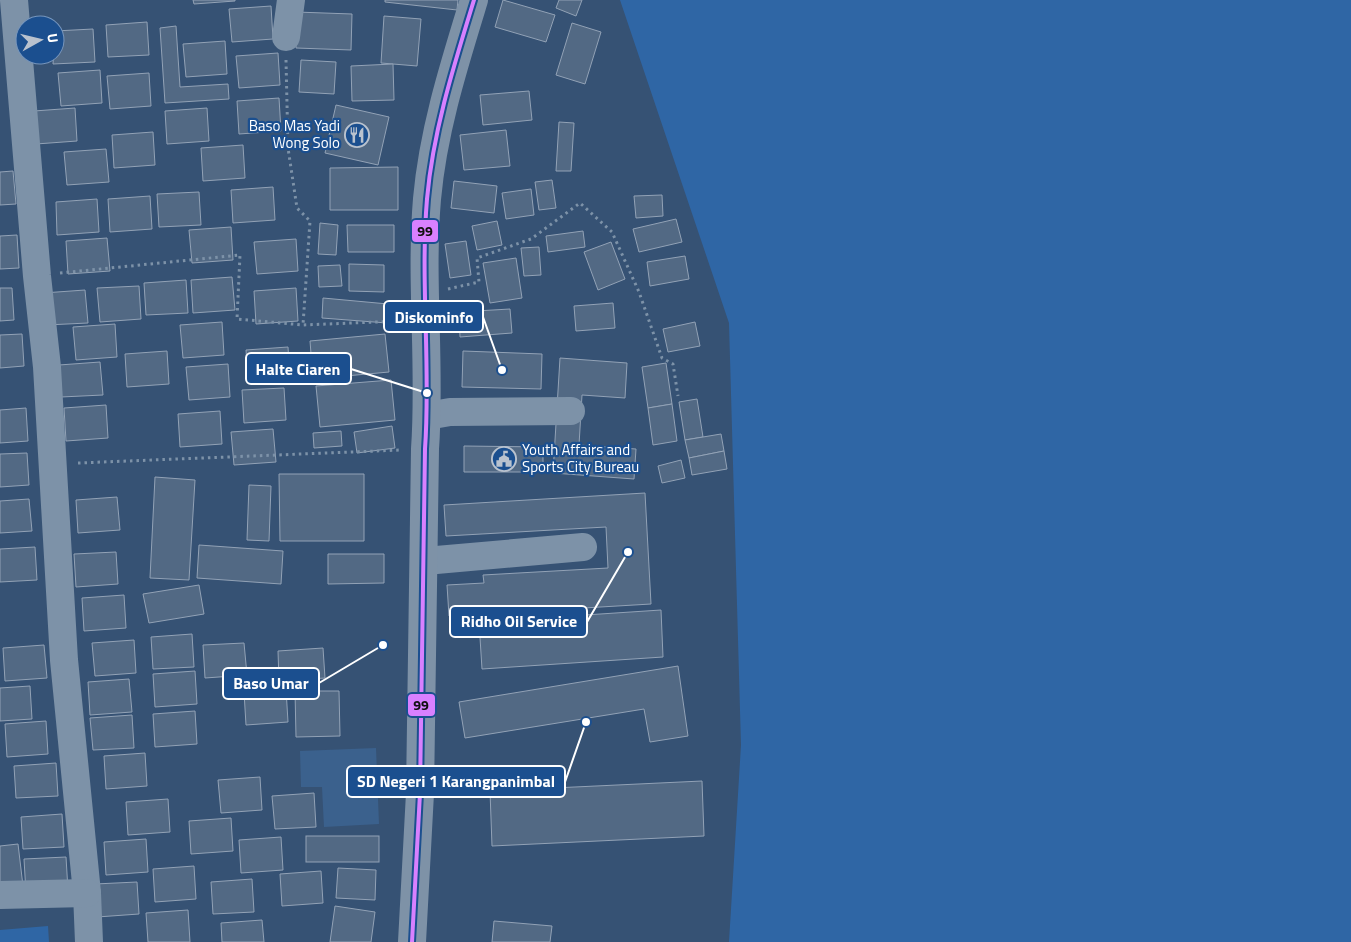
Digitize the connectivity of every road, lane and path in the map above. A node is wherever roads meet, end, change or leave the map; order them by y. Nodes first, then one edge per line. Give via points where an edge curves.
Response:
1 (14, 0) edge
2 (291, 0) edge
3 (474, 0) edge
4 (286, 37) joint
5 (36, 276) junction
6 (425, 293) junction
7 (426, 320) junction
8 (303, 325) junction
9 (678, 396) dead end
10 (571, 411) dead end
11 (427, 416) junction
12 (425, 449) junction
13 (52, 464) junction
14 (584, 547) dead end
15 (424, 561) junction
16 (87, 893) junction
17 (0, 895) edge
18 (89, 942) edge
19 (412, 942) edge

1 - 5 street
2 - 4 street
3 - 6 highway via 445,94 427,198
4 - 8 path via 288,148 297,208 310,221
5 - 8 path via 240,255 237,319
5 - 13 street via 47,367
6 - 7 highway
6 - 9 path via 479,282 477,258 531,239 580,203 612,232 639,292 662,358 674,364
7 - 8 path
7 - 11 highway
10 - 11 street via 450,412
11 - 12 highway
12 - 13 path
12 - 15 highway
13 - 16 street via 64,660
14 - 15 street
15 - 19 highway via 420,793
16 - 17 street
16 - 18 street

